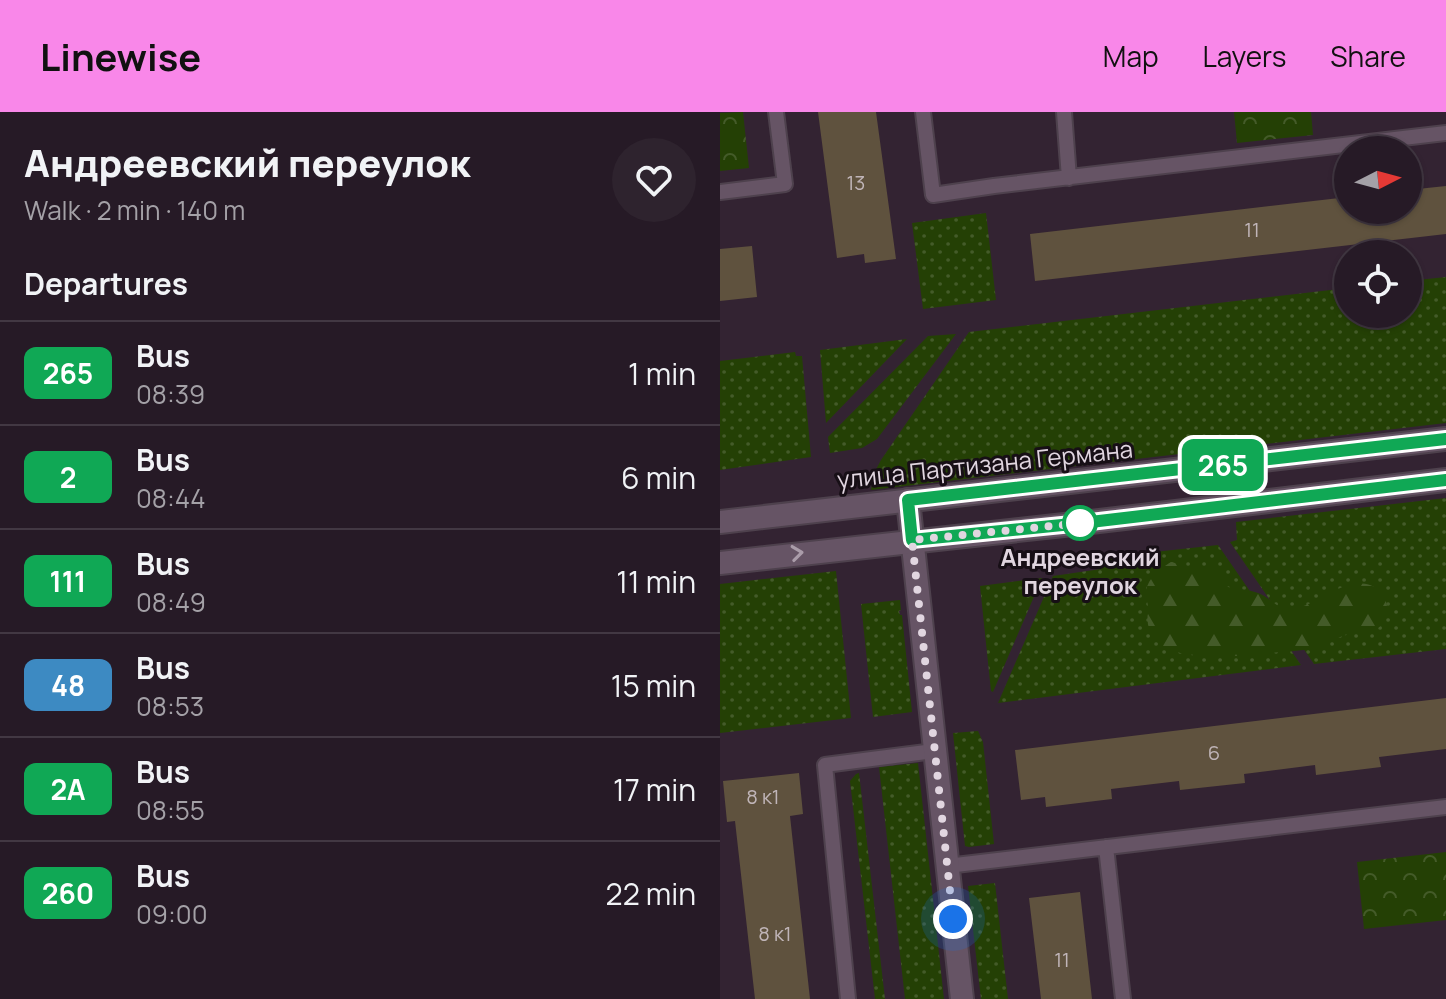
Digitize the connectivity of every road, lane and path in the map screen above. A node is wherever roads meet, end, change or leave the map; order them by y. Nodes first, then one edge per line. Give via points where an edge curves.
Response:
1 (776, 112) edge
2 (923, 112) edge
3 (1064, 112) edge
4 (1446, 133) edge
5 (1069, 178) junction
6 (720, 192) edge
7 (1446, 439) edge
8 (1446, 480) edge
9 (908, 500) junction
10 (720, 522) edge
11 (912, 540) junction
12 (720, 563) edge
13 (934, 751) junction
14 (1446, 807) edge
15 (1106, 847) junction
16 (947, 866) junction
17 (848, 999) edge
18 (962, 999) edge
19 (1123, 999) edge

1 - 6 lane via 785,184
2 - 5 lane via 933,195
3 - 5 lane
4 - 5 lane
7 - 9 main road, улица Партизана Германа
8 - 11 main road
9 - 10 main road, улица Партизана Германа
9 - 11 main road
12 -> 11 main road
11 - 13 main road
13 - 16 main road
13 - 17 lane via 825,765
14 - 15 lane
15 - 16 lane
15 - 19 lane
16 - 18 main road

